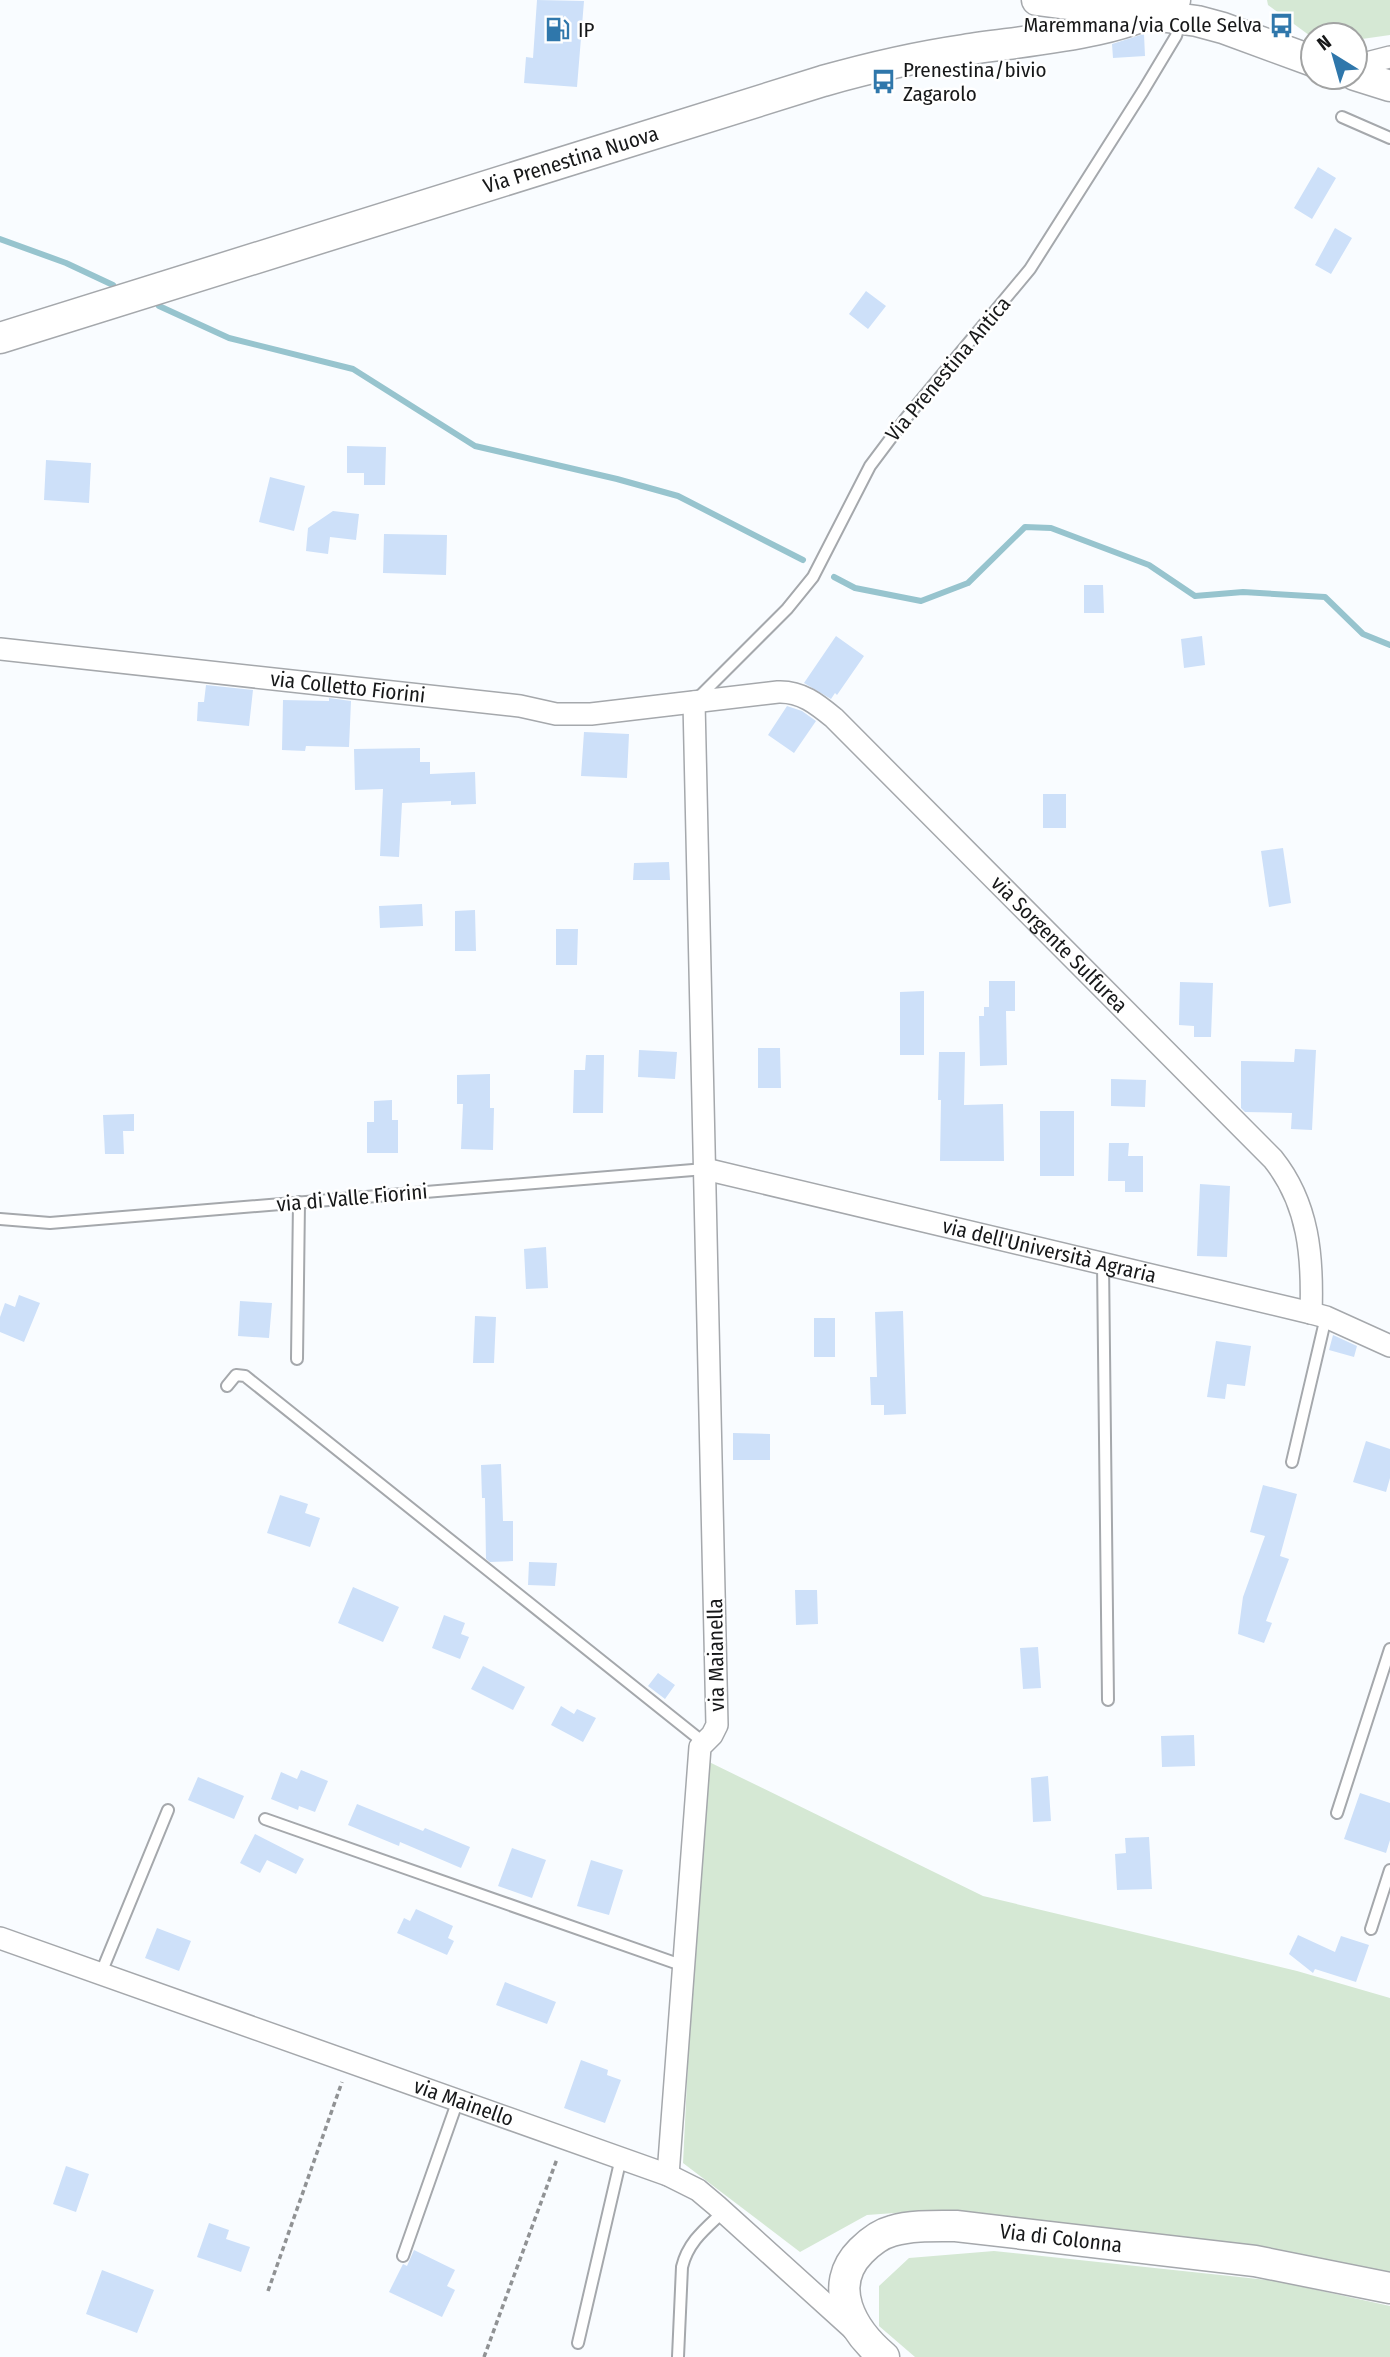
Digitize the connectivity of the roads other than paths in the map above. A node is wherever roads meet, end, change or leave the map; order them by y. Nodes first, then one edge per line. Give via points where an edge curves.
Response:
1 (1037, 0) edge
2 (1169, 11) edge
3 (1299, 56) edge
4 (1390, 57) edge
5 (1369, 62) edge
6 (1369, 79) edge
7 (1390, 86) edge
8 (1342, 117) dead end
9 (1390, 138) edge
10 (0, 338) edge
11 (0, 649) edge
12 (694, 702) junction
13 (705, 1168) junction
14 (299, 1202) junction
15 (0, 1219) edge
16 (1103, 1263) junction
17 (1318, 1315) junction
18 (1390, 1346) edge
19 (297, 1359) dead end
20 (227, 1386) dead end
21 (1292, 1462) dead end
22 (1390, 1649) edge
23 (1108, 1700) dead end
24 (703, 1742) junction
25 (168, 1810) dead end
26 (1337, 1813) dead end
27 (265, 1819) dead end
28 (1390, 1870) edge
29 (1371, 1929) dead end
30 (0, 1937) edge
31 (684, 1966) junction
32 (101, 1973) junction
33 (458, 2100) junction
34 (621, 2158) junction
35 (668, 2175) junction
36 (723, 2212) junction
37 (403, 2256) dead end
38 (1390, 2288) edge
39 (578, 2343) dead end
40 (881, 2354) edge
41 (678, 2357) edge

1 - 2 main road
2 - 3 main road
2 - 10 main road, Via Prenestina Nuova via 1092,30 904,61 823,81
2 - 12 lane, Via Prenestina Antica via 1176,36 1030,269 870,466 813,577
4 - 5 street
6 - 7 main road
8 - 9 lane
11 - 12 street, via Colletto Fiorini via 556,713 591,714
12 - 13 street, via Maianella
12 - 17 street, via Sorgente Sulfurea via 790,692 834,718 1273,1159 1301,1209
13 - 14 lane, via di Valle Fiorini
13 - 16 street, via dell'Università Agraria
13 - 24 street, via Maianella via 717,1725
14 - 15 lane, via di Valle Fiorini via 50,1223
14 - 19 lane
16 - 17 street, via dell'Università Agraria
16 - 23 lane
17 - 18 street, via dell'Università Agraria
17 - 21 lane
20 - 24 lane via 236,1376 245,1376
22 - 26 lane
24 - 31 street, via Maianella
25 - 32 lane
27 - 31 lane
28 - 29 lane
30 - 32 street, via Mainello
31 - 35 street, via Maianella
32 - 33 street, via Mainello
33 - 34 street, via Mainello
33 - 37 lane
34 - 35 street, via Mainello
34 - 39 lane
35 - 36 street, via Mainello via 698,2190
36 - 40 street, via Mainello
36 - 41 lane via 685,2255
38 - 40 main road, Via di Colonna via 1255,2261 927,2226 891,2231 871,2241 849,2263 844,2294 847,2309 865,2339

